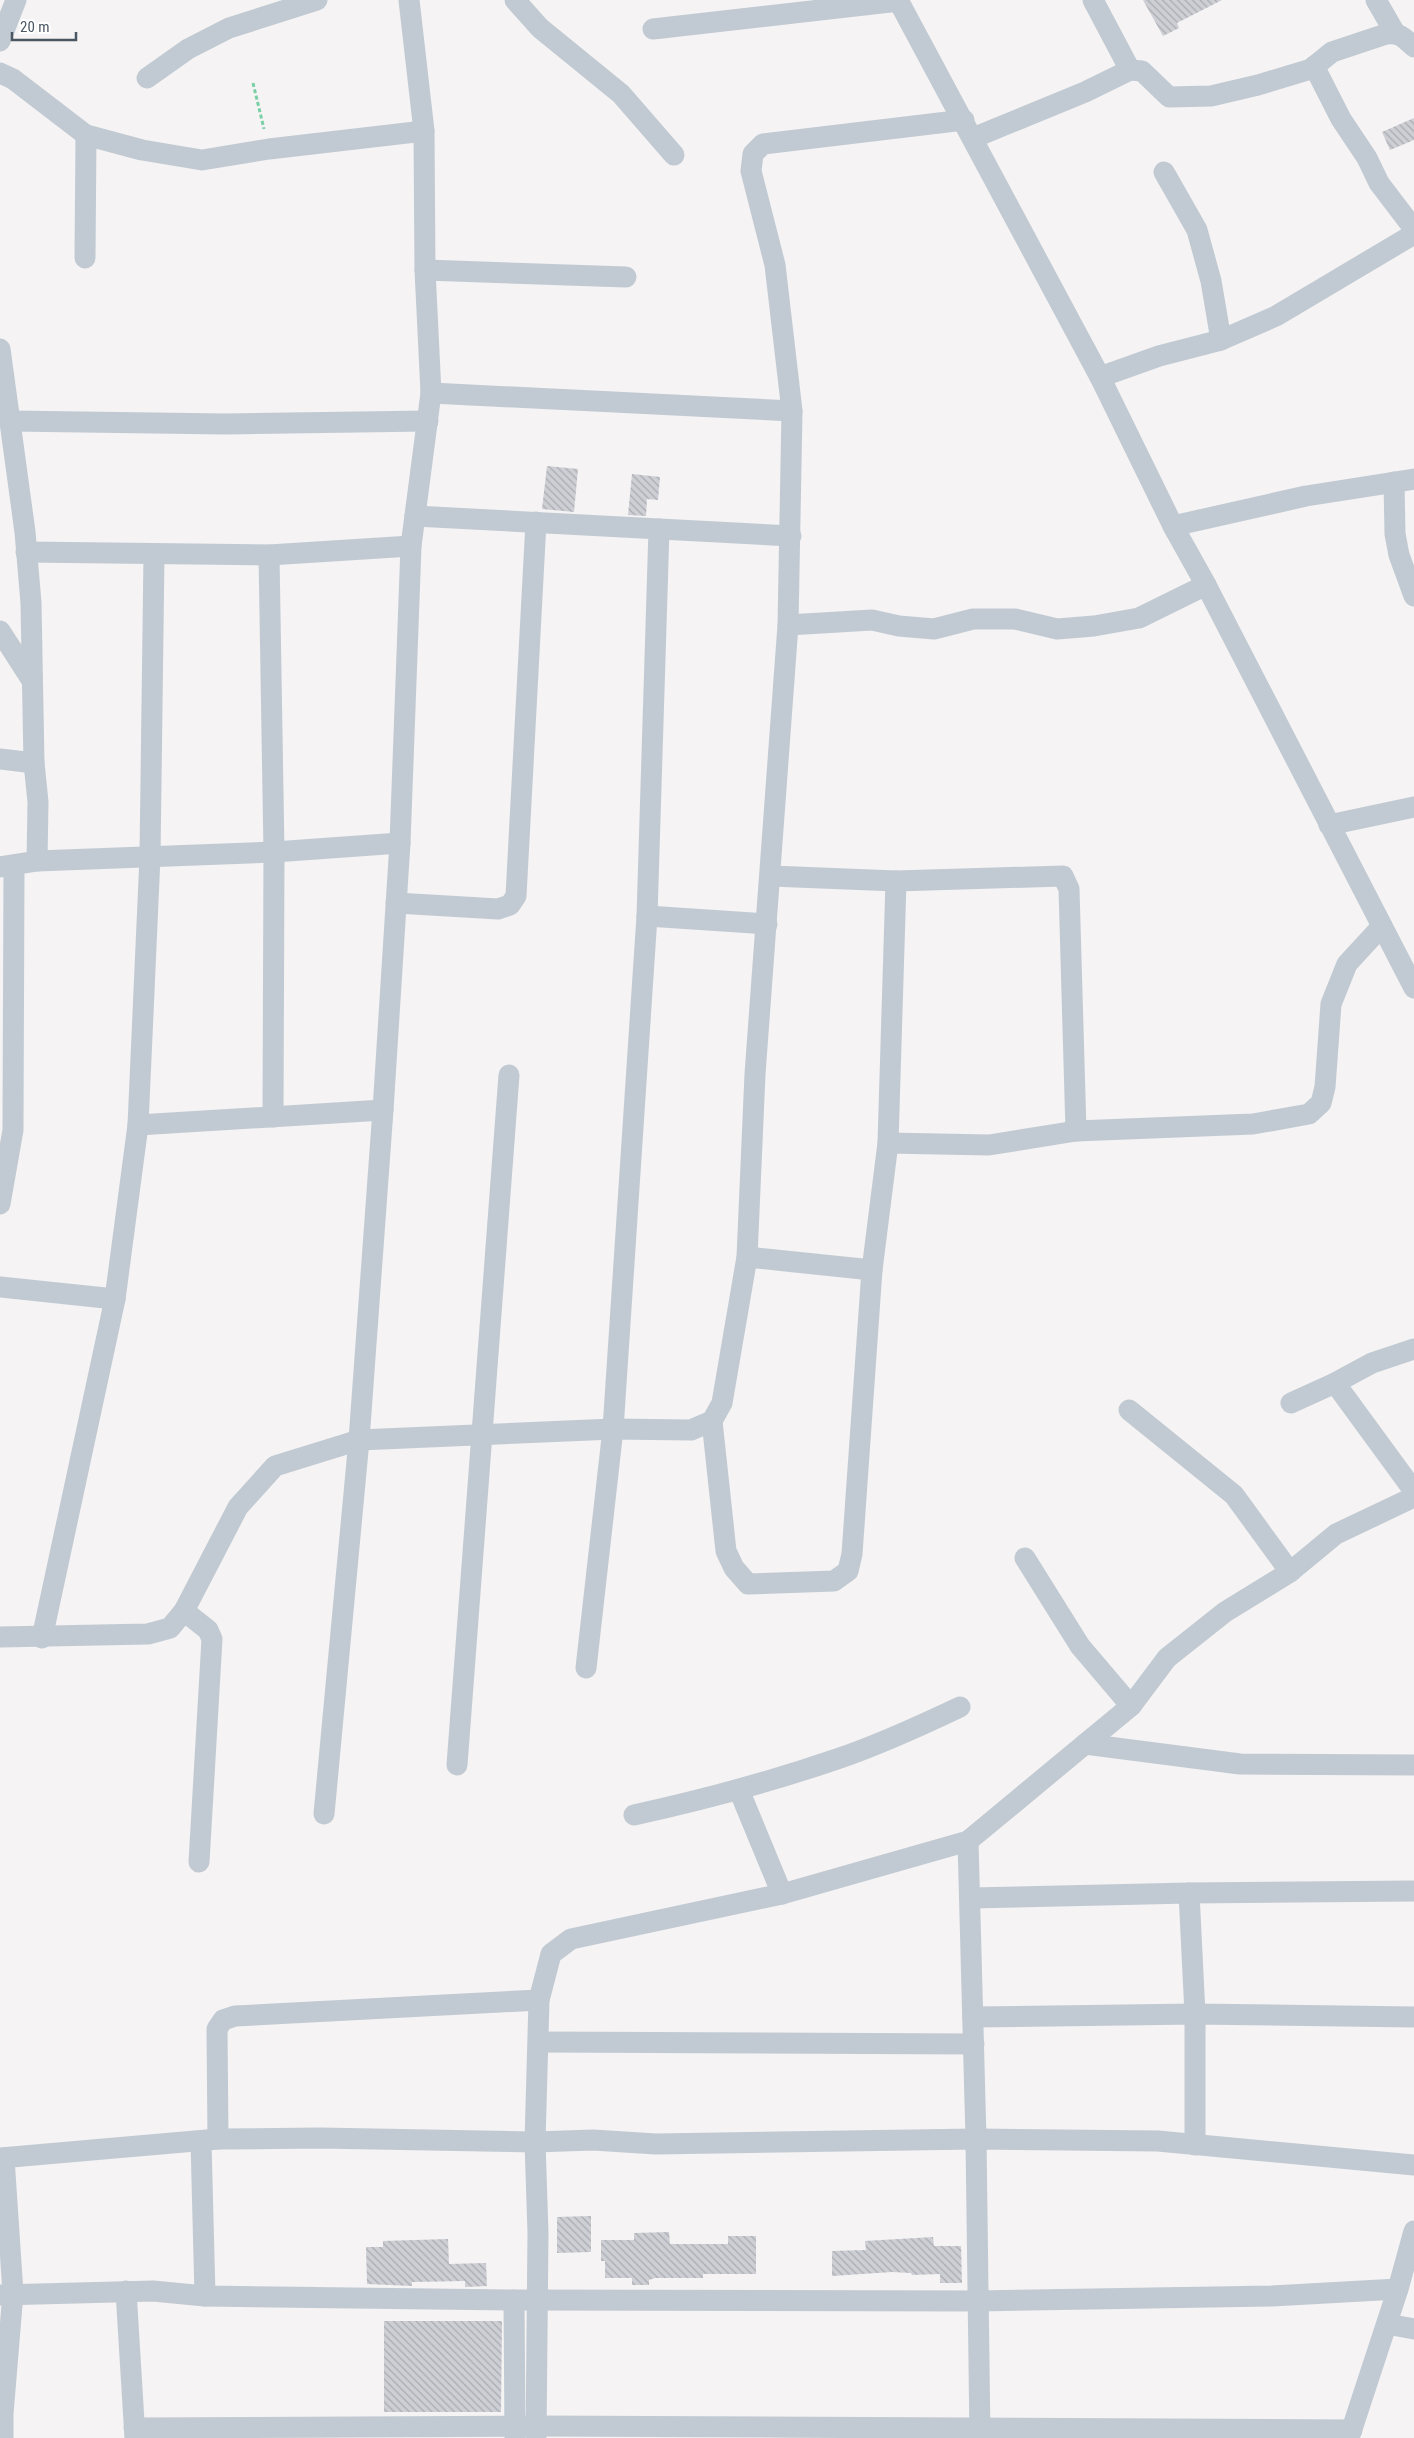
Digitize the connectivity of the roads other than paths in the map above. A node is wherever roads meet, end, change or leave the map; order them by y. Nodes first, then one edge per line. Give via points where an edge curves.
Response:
1 (16, 0) edge
2 (317, 0) edge
3 (409, 0) edge
4 (515, 0) edge
5 (1093, 0) edge
6 (1376, 0) edge
7 (899, 1) edge
8 (653, 29) dead end
9 (1395, 33) junction
10 (0, 40) edge
11 (1414, 47) edge
12 (1314, 66) junction
13 (1130, 70) junction
14 (0, 73) edge
15 (147, 78) dead end
16 (968, 129) junction
17 (424, 131) junction
18 (86, 135) junction
19 (674, 155) dead end
20 (1164, 172) dead end
21 (1412, 222) edge
22 (85, 258) dead end
23 (425, 270) junction
24 (626, 277) dead end
25 (1221, 340) junction
26 (0, 350) edge
27 (1100, 377) junction
28 (431, 393) junction
29 (792, 412) junction
30 (10, 421) junction
31 (428, 421) junction
32 (1404, 480) edge
33 (415, 516) junction
34 (536, 522) junction
35 (1173, 526) junction
36 (660, 529) junction
37 (791, 536) junction
38 (411, 546) junction
39 (26, 552) junction
40 (154, 555) junction
41 (269, 555) junction
42 (1206, 585) junction
43 (1414, 596) edge
44 (788, 625) junction
45 (0, 631) edge
46 (32, 679) junction
47 (0, 759) edge
48 (34, 763) junction
49 (1414, 807) edge
50 (1330, 825) junction
51 (400, 843) junction
52 (274, 852) junction
53 (150, 858) junction
54 (37, 861) junction
55 (7, 866) edge
56 (771, 876) junction
57 (896, 881) junction
58 (396, 902) junction
59 (647, 916) junction
60 (767, 924) junction
61 (1382, 926) junction
62 (1414, 988) edge
63 (509, 1075) dead end
64 (383, 1110) junction
65 (273, 1117) junction
66 (138, 1125) junction
67 (1076, 1131) junction
68 (888, 1143) junction
69 (0, 1204) edge
70 (747, 1257) junction
71 (872, 1270) junction
72 (0, 1288) edge
73 (115, 1298) junction
74 (1414, 1349) edge
75 (1335, 1383) junction
76 (1291, 1403) dead end
77 (1129, 1410) dead end
78 (712, 1422) junction
79 (613, 1429) junction
80 (481, 1434) junction
81 (359, 1440) junction
82 (1414, 1491) edge
83 (1414, 1497) edge
84 (1025, 1558) dead end
85 (1290, 1572) junction
86 (184, 1612) junction
87 (0, 1637) edge
88 (42, 1638) junction
89 (586, 1668) dead end
90 (1131, 1706) junction
91 (960, 1707) dead end
92 (1085, 1744) junction
93 (457, 1765) dead end
94 (1414, 1765) edge
95 (739, 1790) junction
96 (324, 1814) dead end
97 (634, 1815) dead end
98 (968, 1840) junction
99 (200, 1862) dead end
100 (1414, 1891) edge
101 (1188, 1893) junction
102 (782, 1894) junction
103 (970, 1898) junction
104 (539, 2000) junction
105 (1196, 2014) junction
106 (973, 2017) junction
107 (1414, 2017) edge
108 (539, 2042) junction
109 (974, 2044) junction
110 (976, 2139) junction
111 (209, 2140) junction
112 (535, 2142) junction
113 (1196, 2145) junction
114 (2, 2158) edge
115 (1414, 2165) edge
116 (1414, 2231) edge
117 (1398, 2289) junction
118 (126, 2291) junction
119 (7, 2294) edge
120 (205, 2296) junction
121 (514, 2300) junction
122 (536, 2300) junction
123 (978, 2301) junction
124 (1387, 2324) junction
125 (1414, 2330) edge
126 (2, 2414) edge
127 (360, 2432) edge
128 (515, 2432) edge
129 (536, 2432) edge
130 (980, 2432) edge
131 (134, 2433) edge
132 (1350, 2434) edge
133 (3, 2438) edge

1 - 10 street
2 - 15 street via 229,28 188,49
3 - 17 street
4 - 19 street via 540,28 621,94
5 - 13 street
6 - 9 street
7 - 8 street
7 - 16 street
9 - 11 street
9 - 12 street via 1344,46
12 - 13 street via 1258,85 1184,99 1169,97 1142,71
12 - 21 street via 1341,119 1380,183
13 - 16 street via 1086,92
14 - 18 street via 13,79
16 - 27 street
16 - 29 street via 763,144 752,154 751,170 775,265
17 - 18 street via 202,160 142,150
17 - 23 street
18 - 22 street
20 - 25 street via 1197,230 1211,280
21 - 25 street via 1276,316
23 - 24 street
23 - 28 street
25 - 27 street via 1159,356
26 - 30 street
27 - 35 street
28 - 29 street
28 - 31 street
29 - 37 street
30 - 31 street via 226,424
30 - 39 street
31 - 33 street
32 - 35 street via 1306,496
32 - 43 street via 1395,534
33 - 34 street
33 - 38 street
34 - 36 street
34 - 58 street via 516,896 510,905 498,909
35 - 42 street
36 - 37 street
36 - 59 street
37 - 44 street
38 - 41 street
38 - 51 street
39 - 40 street
39 - 46 street via 32,603
40 - 41 street
40 - 53 street
41 - 52 street
42 - 44 street via 1139,618 1094,626 1057,629 1015,619 973,619 934,629 872,620
42 - 50 street
44 - 56 street
45 - 46 street
46 - 48 street
47 - 48 street
48 - 54 street via 38,802
49 - 50 street
50 - 61 street
51 - 52 street
51 - 58 street
52 - 53 street
52 - 65 street
53 - 54 street
53 - 66 street
54 - 55 street
55 - 69 street via 13,1130
56 - 57 street
56 - 60 street
57 - 67 street via 1063,876 1069,889
57 - 68 street
58 - 64 street
59 - 60 street
59 - 79 street
60 - 70 street via 755,1074
61 - 62 street
61 - 67 street via 1347,964 1331,1004 1325,1087 1321,1103 1309,1114 1253,1124
63 - 80 street
64 - 65 street
64 - 81 street
65 - 66 street
66 - 73 street
67 - 68 street via 989,1145
68 - 71 street
70 - 71 street
70 - 78 street via 722,1403
71 - 78 street via 852,1554 848,1571 834,1581 748,1584 734,1568 726,1551
72 - 73 street
73 - 88 street
74 - 75 street via 1372,1363
75 - 76 street
75 - 82 street
77 - 85 street via 1234,1495
78 - 79 street via 691,1430
79 - 80 street
79 - 89 street
80 - 81 street
80 - 93 street
81 - 86 street via 275,1466 238,1507
81 - 96 street
83 - 85 street via 1336,1534
84 - 90 street via 1080,1646
85 - 90 street via 1225,1612 1167,1658
86 - 88 street via 170,1628 148,1634
86 - 99 street via 208,1630 212,1639
87 - 88 street
90 - 92 street
91 - 95 street via 838,1759
92 - 94 street via 1240,1764
92 - 98 street
95 - 97 street
95 - 102 street
98 - 102 street
98 - 103 street
100 - 101 street
101 - 103 street
101 - 105 street
102 - 104 street via 571,1939 551,1954
103 - 106 street
104 - 108 street
104 - 111 street via 235,2016 224,2020 217,2030
105 - 106 street
105 - 107 street
105 - 113 street
106 - 109 street
108 - 109 street
108 - 112 street
109 - 110 street
110 - 112 street via 656,2144 593,2140
110 - 113 street via 1158,2140
110 - 123 street
111 - 112 street via 320,2138
111 - 114 street
111 - 120 street
112 - 122 street
113 - 115 street
114 - 119 street
116 - 117 street
117 - 123 street via 1272,2296
117 - 124 street
118 - 119 street
118 - 120 street
118 - 131 street
119 - 126 street
120 - 121 street
121 - 122 street
121 - 128 street
122 - 123 street
122 - 129 street
123 - 130 street
124 - 125 street
124 - 132 street
126 - 133 street
127 - 128 street
127 - 131 street
128 - 129 street
129 - 130 street
130 - 132 street

